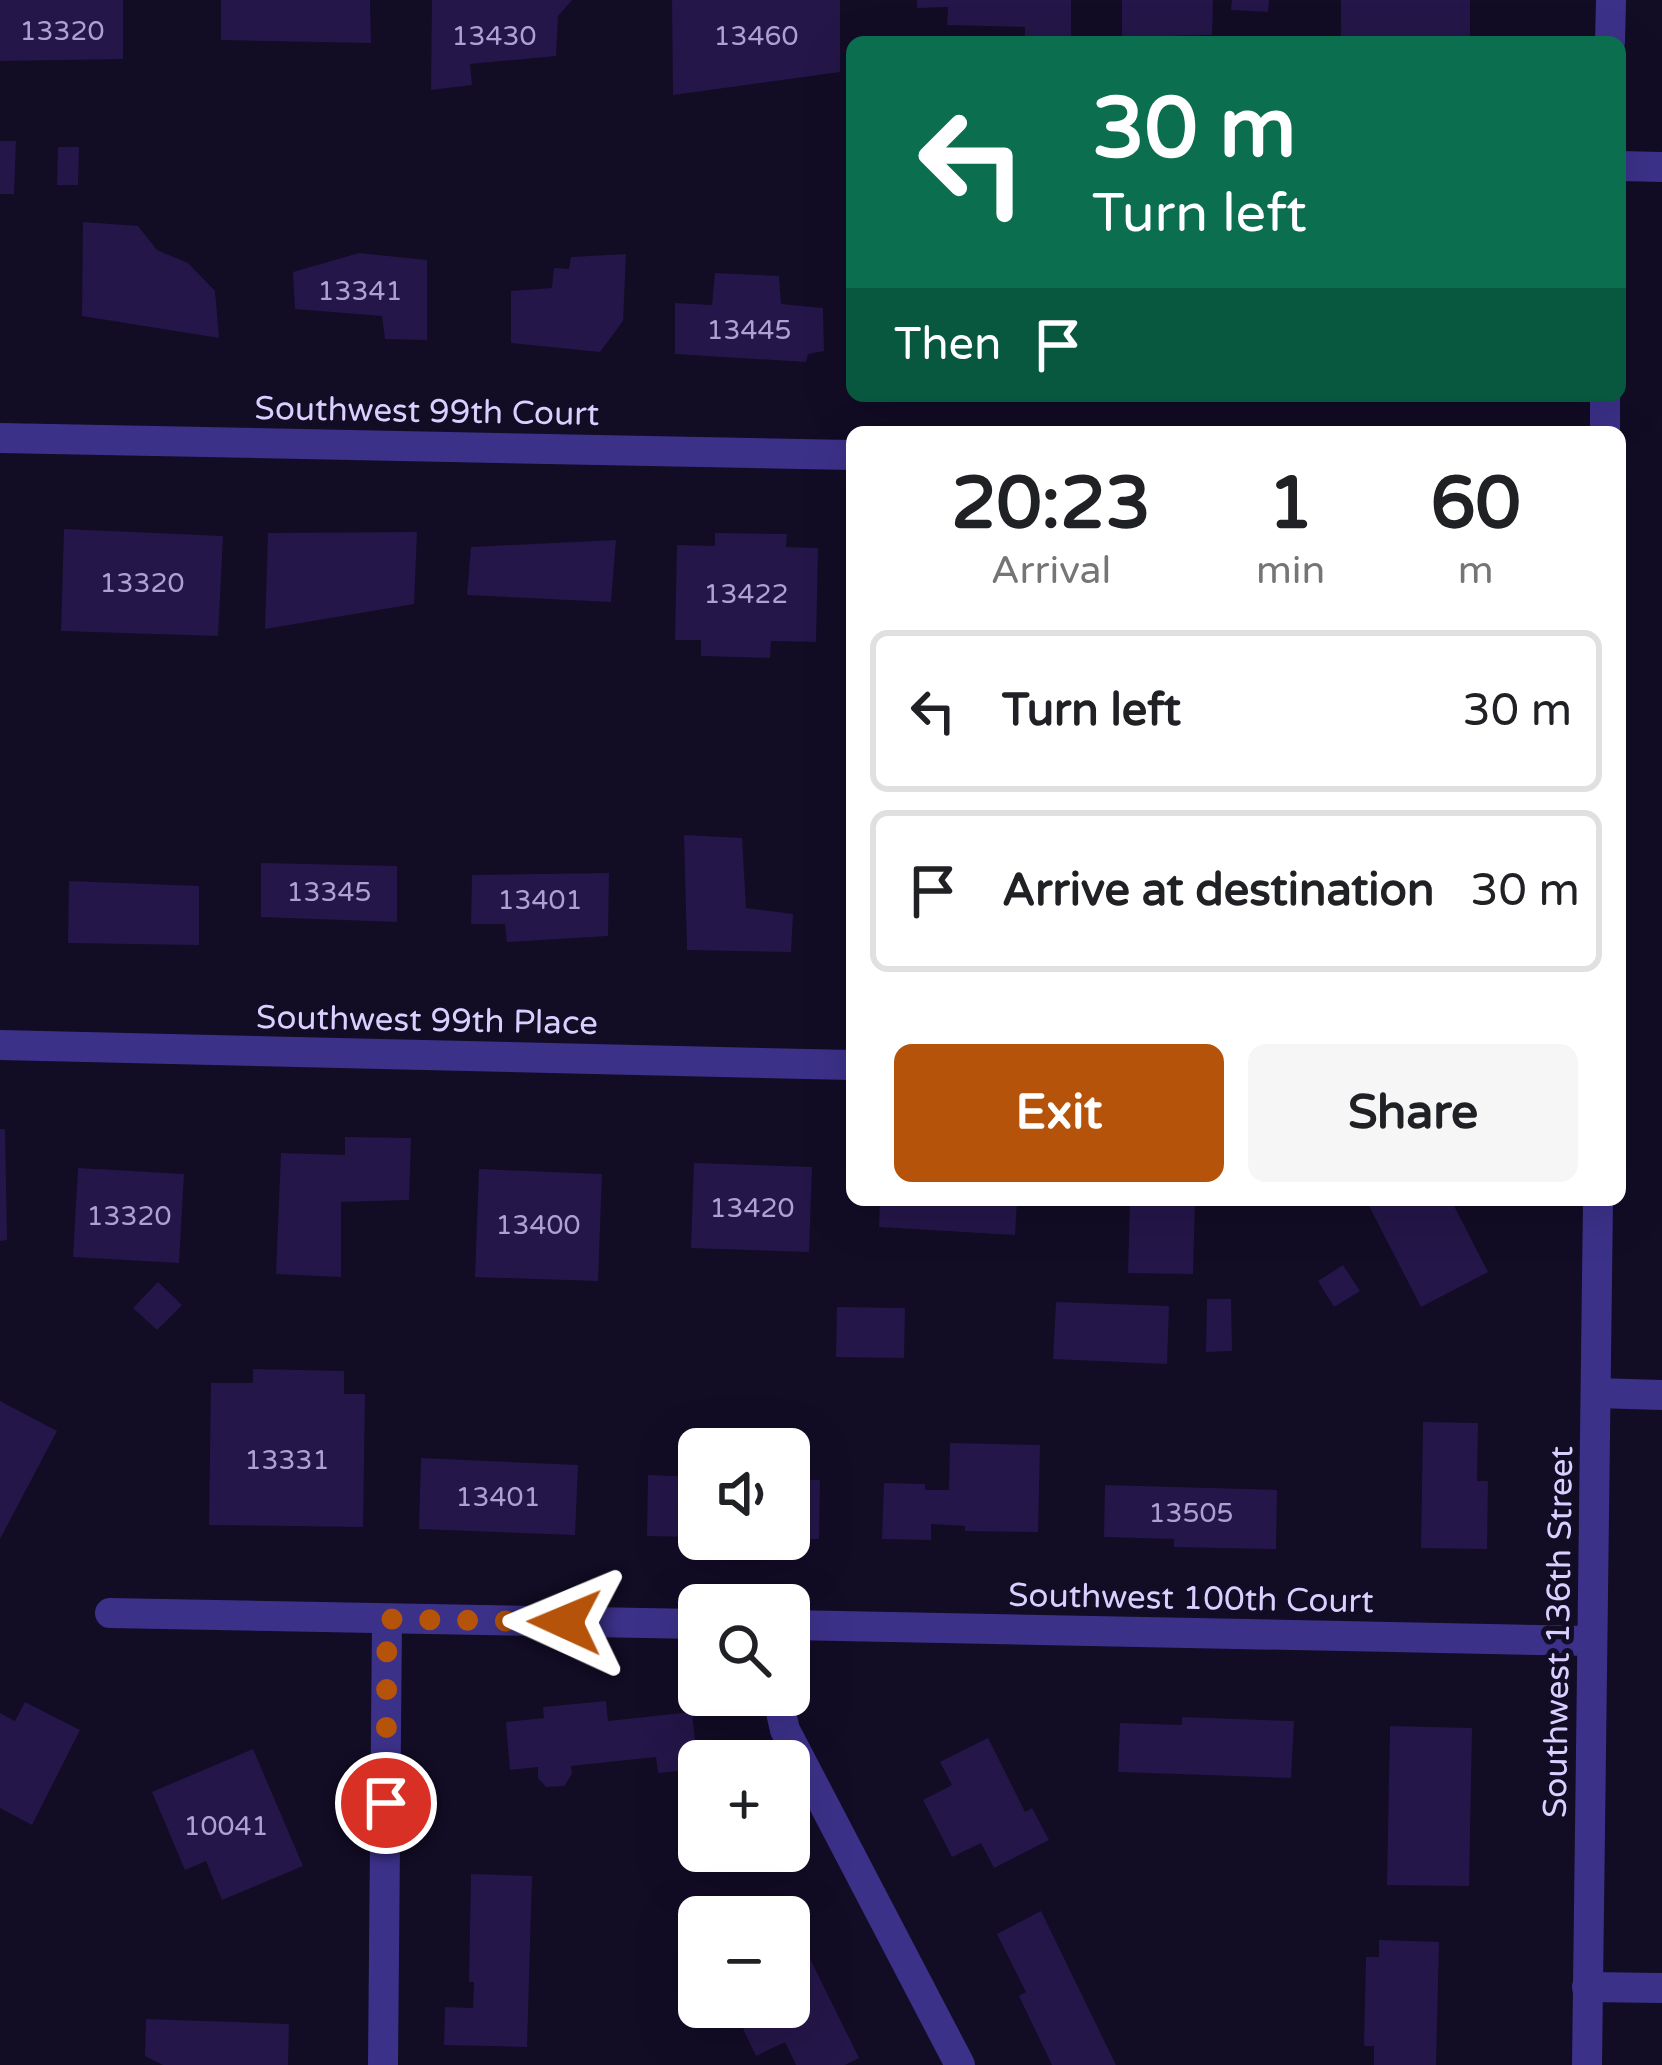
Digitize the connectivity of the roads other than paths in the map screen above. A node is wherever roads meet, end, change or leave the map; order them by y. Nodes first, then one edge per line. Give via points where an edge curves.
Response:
1 (1611, 0) edge
2 (1610, 36) edge
3 (1626, 166) edge
4 (1662, 167) edge
5 (0, 438) edge
6 (846, 454) edge
7 (0, 1045) edge
8 (846, 1065) edge
9 (1598, 1206) edge
10 (1598, 1393) junction
11 (1662, 1395) edge
12 (110, 1612) dead end
13 (387, 1619) junction
14 (678, 1624) edge
15 (810, 1625) edge
16 (1592, 1641) junction
17 (782, 1716) edge
18 (1587, 1987) junction
19 (1662, 1988) edge
20 (383, 2065) edge
21 (960, 2065) edge
22 (1587, 2065) edge

1 - 2 street
3 - 4 street
5 - 6 street, Southwest 99th Court
7 - 8 street, Southwest 99th Place
9 - 10 street, Southwest 136th Street
10 - 11 street
10 - 16 street, Southwest 136th Street
12 - 13 street
13 - 14 street
13 - 20 street
15 - 16 street, Southwest 100th Court
16 - 18 street, Southwest 136th Street
17 - 21 street
18 - 19 street
18 - 22 street, Southwest 136th Street

